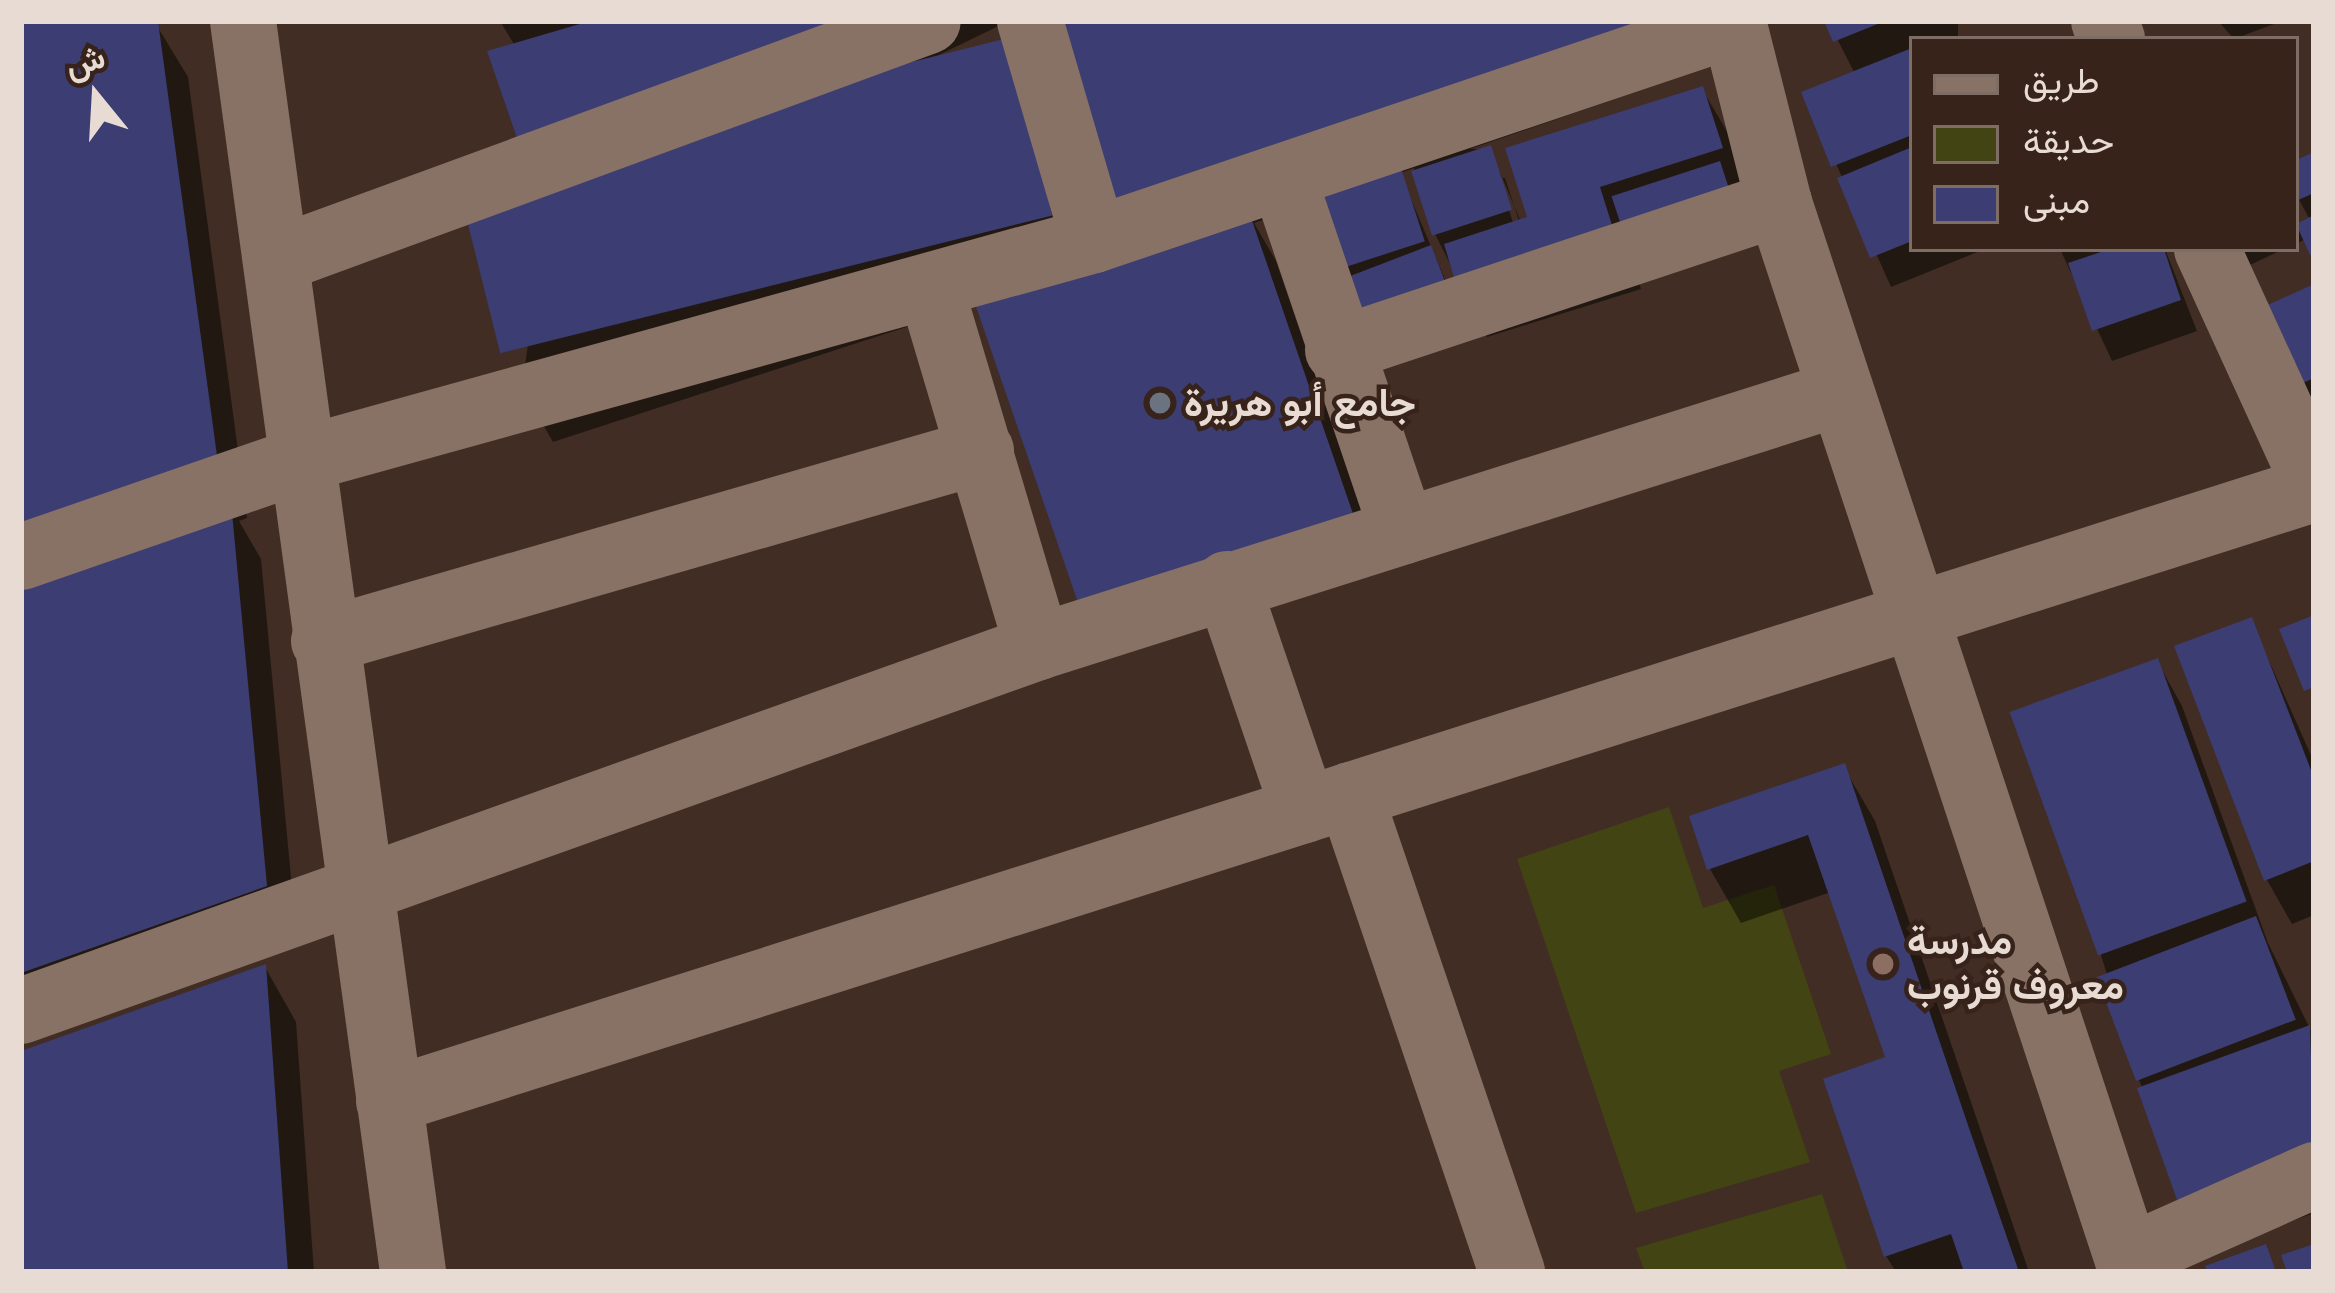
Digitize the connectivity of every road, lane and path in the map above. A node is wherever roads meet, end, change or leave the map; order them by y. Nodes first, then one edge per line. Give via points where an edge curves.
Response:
1 (243, 21) edge
2 (928, 21) edge
3 (1030, 21) edge
4 (1733, 22) edge
5 (1284, 180) junction
6 (1779, 203) junction
7 (1094, 240) junction
8 (2208, 252) edge
9 (279, 259) junction
10 (931, 289) junction
11 (1338, 350) junction
12 (1840, 393) junction
13 (981, 451) junction
14 (307, 458) junction
15 (2314, 486) edge
16 (1403, 531) junction
17 (21, 557) edge
18 (1227, 584) junction
19 (1913, 616) junction
20 (325, 641) junction
21 (1038, 647) junction
22 (1327, 803) junction
23 (358, 887) junction
24 (21, 1011) edge
25 (388, 1101) junction
26 (2314, 1174) edge
27 (2130, 1265) edge
28 (413, 1272) edge
29 (1512, 1272) edge

1 - 9 street
2 - 9 street
3 - 7 street
4 - 5 street
4 - 6 street
5 - 7 street
5 - 11 street
6 - 11 street
6 - 12 street
7 - 10 street
8 - 15 street
9 - 14 street
10 - 13 street
10 - 14 street
11 - 16 street
12 - 16 street
12 - 19 street
13 - 20 street
13 - 21 street
14 - 17 street
14 - 20 street
15 - 19 street
16 - 18 street
18 - 21 street
18 - 22 street
19 - 22 street
19 - 27 street
20 - 23 street
21 - 23 street
22 - 25 street
22 - 29 street
23 - 24 street
23 - 25 street
25 - 28 street
26 - 27 street

